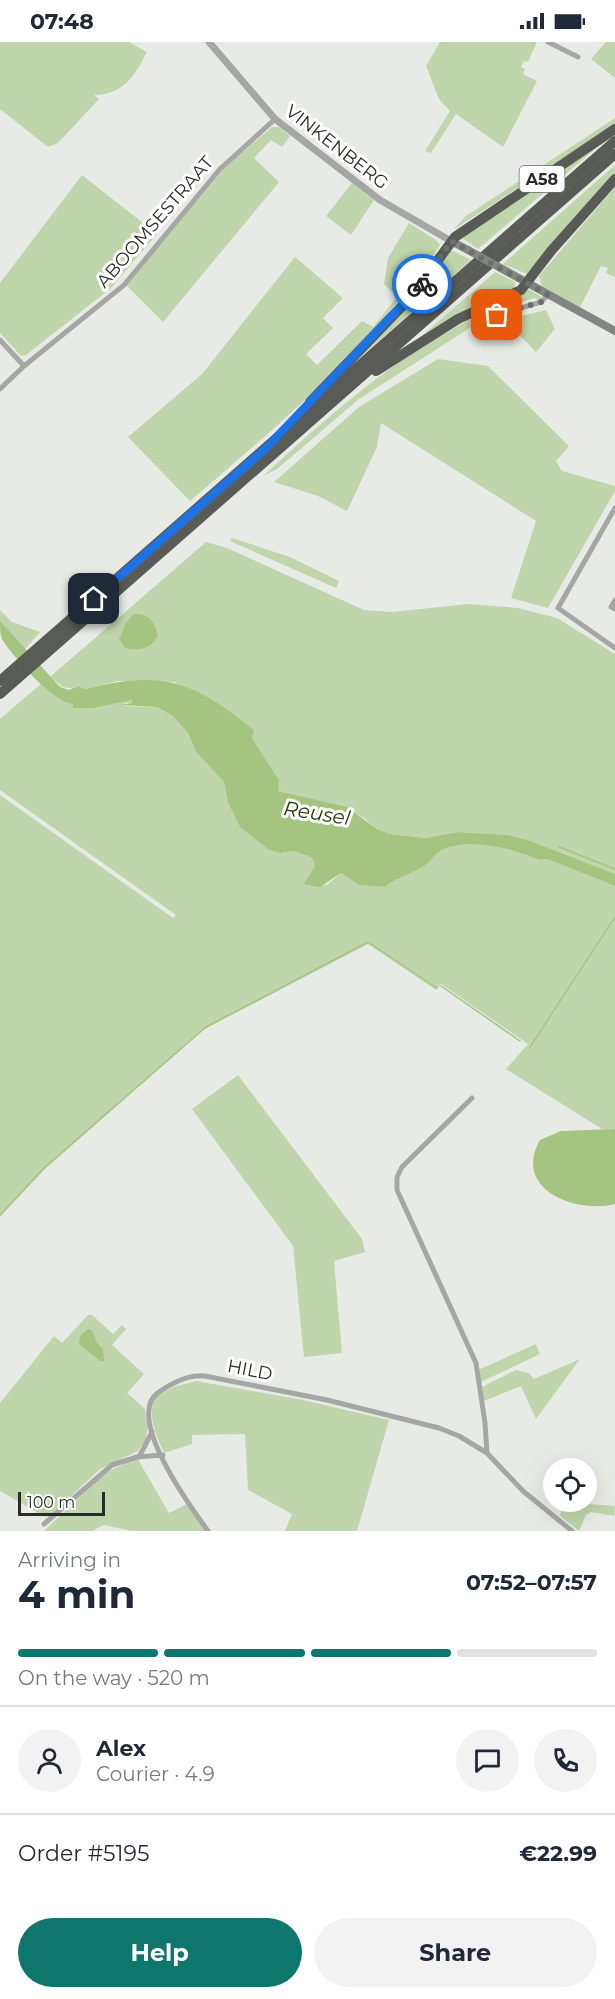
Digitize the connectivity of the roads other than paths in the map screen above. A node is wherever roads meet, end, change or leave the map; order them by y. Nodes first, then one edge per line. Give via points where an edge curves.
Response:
1 (210, 42) edge
2 (548, 42) edge
3 (578, 57) dead end
4 (274, 119) junction
5 (615, 129) edge
6 (615, 141) edge
7 (615, 154) edge
8 (615, 179) edge
9 (451, 241) junction
10 (527, 283) junction
11 (548, 295) junction
12 (497, 315) dead end
13 (615, 331) edge
14 (0, 340) edge
15 (24, 366) junction
16 (0, 389) edge
17 (340, 396) junction
18 (266, 448) junction
19 (615, 508) edge
20 (615, 600) edge
21 (615, 609) edge
22 (615, 648) edge
23 (34, 657) junction
24 (23, 667) junction
25 (0, 681) edge
26 (0, 694) edge
27 (472, 1098) dead end
28 (152, 1432) junction
29 (487, 1453) junction
30 (163, 1455) junction
31 (137, 1458) junction
32 (44, 1524) dead end
33 (208, 1531) edge
34 (572, 1531) edge

1 - 4 street, VINKENBERG
2 - 3 street
4 - 9 street, VINKENBERG via 380,200
4 - 15 street, ABOOMSESTRAAT via 220,169 124,285
5 - 9 highway, A58
6 - 18 highway, A58
7 - 17 highway, A58
8 - 10 highway, A58
9 - 10 main road, VINKENBERG, bridge
9 - 18 highway, A58 via 410,298
10 - 11 main road, VINKENBERG
10 - 17 highway, A58 via 510,297 458,319
11 - 12 street via 541,302
11 - 13 main road, VINKENBERG
14 - 15 street
15 - 16 street, ABOOMSESTRAAT
17 - 23 highway, A58
18 - 23 highway, A58
19 - 22 street via 558,608
20 - 21 street via 611,607
23 - 24 highway, A58
24 - 25 highway, A58
24 - 26 highway, A58
27 - 29 street via 402,1167 397,1190 476,1363
28 - 29 street, HILD via 149,1412 155,1395 183,1378 197,1376 327,1400 439,1428
28 - 30 street, HILD
28 - 31 street
29 - 34 street, HILD via 523,1491
30 - 31 street
30 - 33 street, HILD via 185,1499
31 - 32 street via 102,1471

